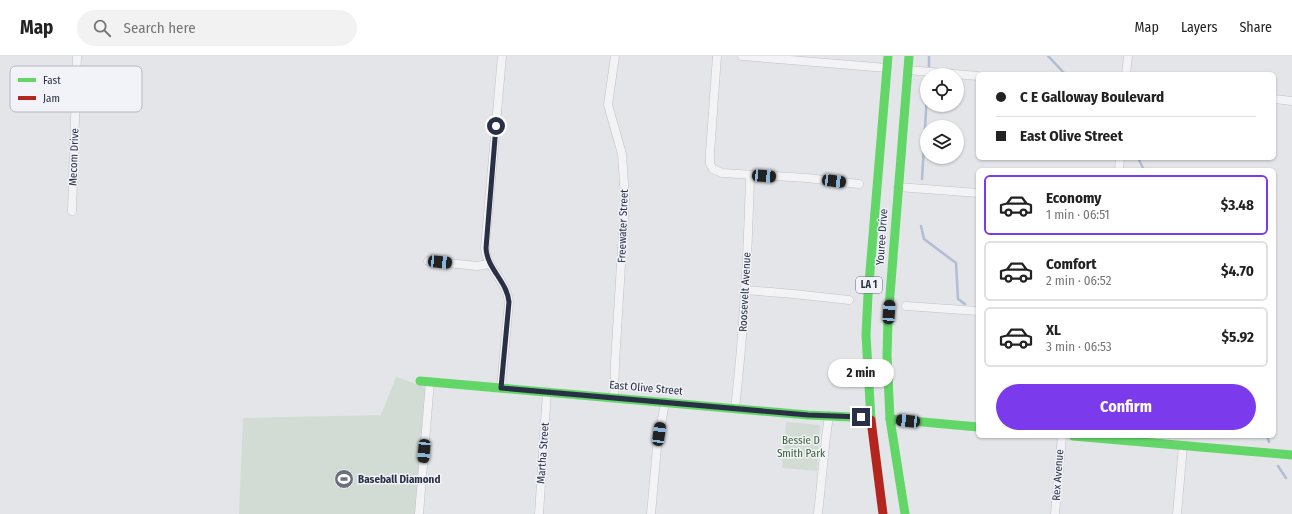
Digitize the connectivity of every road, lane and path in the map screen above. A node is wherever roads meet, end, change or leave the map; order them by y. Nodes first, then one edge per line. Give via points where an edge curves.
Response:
1 (77, 56) edge
2 (502, 56) edge
3 (615, 56) edge
4 (717, 56) edge
5 (742, 56) edge
6 (888, 56) edge
7 (909, 56) edge
8 (1128, 56) edge
9 (77, 66) edge
10 (887, 68) junction
11 (908, 70) junction
12 (1126, 72) edge
13 (976, 76) edge
14 (1276, 99) edge
15 (1292, 101) edge
16 (75, 112) edge
17 (750, 175) junction
18 (859, 184) dead end
19 (898, 187) junction
20 (976, 193) edge
21 (72, 211) dead end
22 (428, 261) dead end
23 (489, 264) junction
24 (745, 290) junction
25 (849, 300) dead end
26 (906, 306) dead end
27 (976, 311) edge
28 (420, 381) dead end
29 (430, 382) junction
30 (501, 388) junction
31 (547, 391) junction
32 (614, 398) junction
33 (665, 402) junction
34 (735, 408) junction
35 (830, 416) junction
36 (880, 419) junction
37 (976, 428) edge
38 (1062, 438) edge
39 (1111, 438) edge
40 (1183, 446) junction
41 (1292, 455) edge
42 (419, 514) edge
43 (539, 514) edge
44 (651, 514) edge
45 (818, 514) edge
46 (883, 514) edge
47 (905, 514) edge
48 (1056, 514) edge
49 (1177, 514) edge

1 - 9 street, Mecom Drive
2 - 23 street via 486,248
3 - 32 street, Freewater Street via 608,105 622,154 625,200
4 - 17 street via 710,164 713,169 722,173
5 - 10 street
6 - 10 main road, Youree Drive / LA 1
7 - 11 main road, Youree Drive / LA 1
8 - 12 street
10 - 36 main road, Youree Drive / LA 1 via 866,335
11 - 13 street
11 - 19 main road, Youree Drive / LA 1
14 - 15 street
16 - 21 street, Mecom Drive
17 - 18 street
17 - 24 street, Roosevelt Avenue
19 - 20 street
19 - 36 main road, Youree Drive / LA 1 via 887,355
22 - 23 street via 477,266
23 - 30 street via 503,285 509,302
24 - 25 street
24 - 34 street, Roosevelt Avenue
26 - 27 street
28 - 29 main road, East Olive Street
29 - 30 main road, East Olive Street
29 - 42 street
30 - 31 main road, East Olive Street
31 - 32 main road, East Olive Street
31 - 43 street, Martha Street
32 - 33 main road, East Olive Street
33 - 34 main road, East Olive Street
33 - 44 street via 657,447
34 - 35 main road, East Olive Street
35 - 36 main road, East Olive Street
35 - 45 street
36 - 37 main road, East Olive Street
36 - 46 main road, Youree Drive / LA 1
36 - 47 main road, Youree Drive / LA 1
38 - 48 street, Rex Avenue
39 - 40 main road
40 - 41 main road
40 - 49 street

